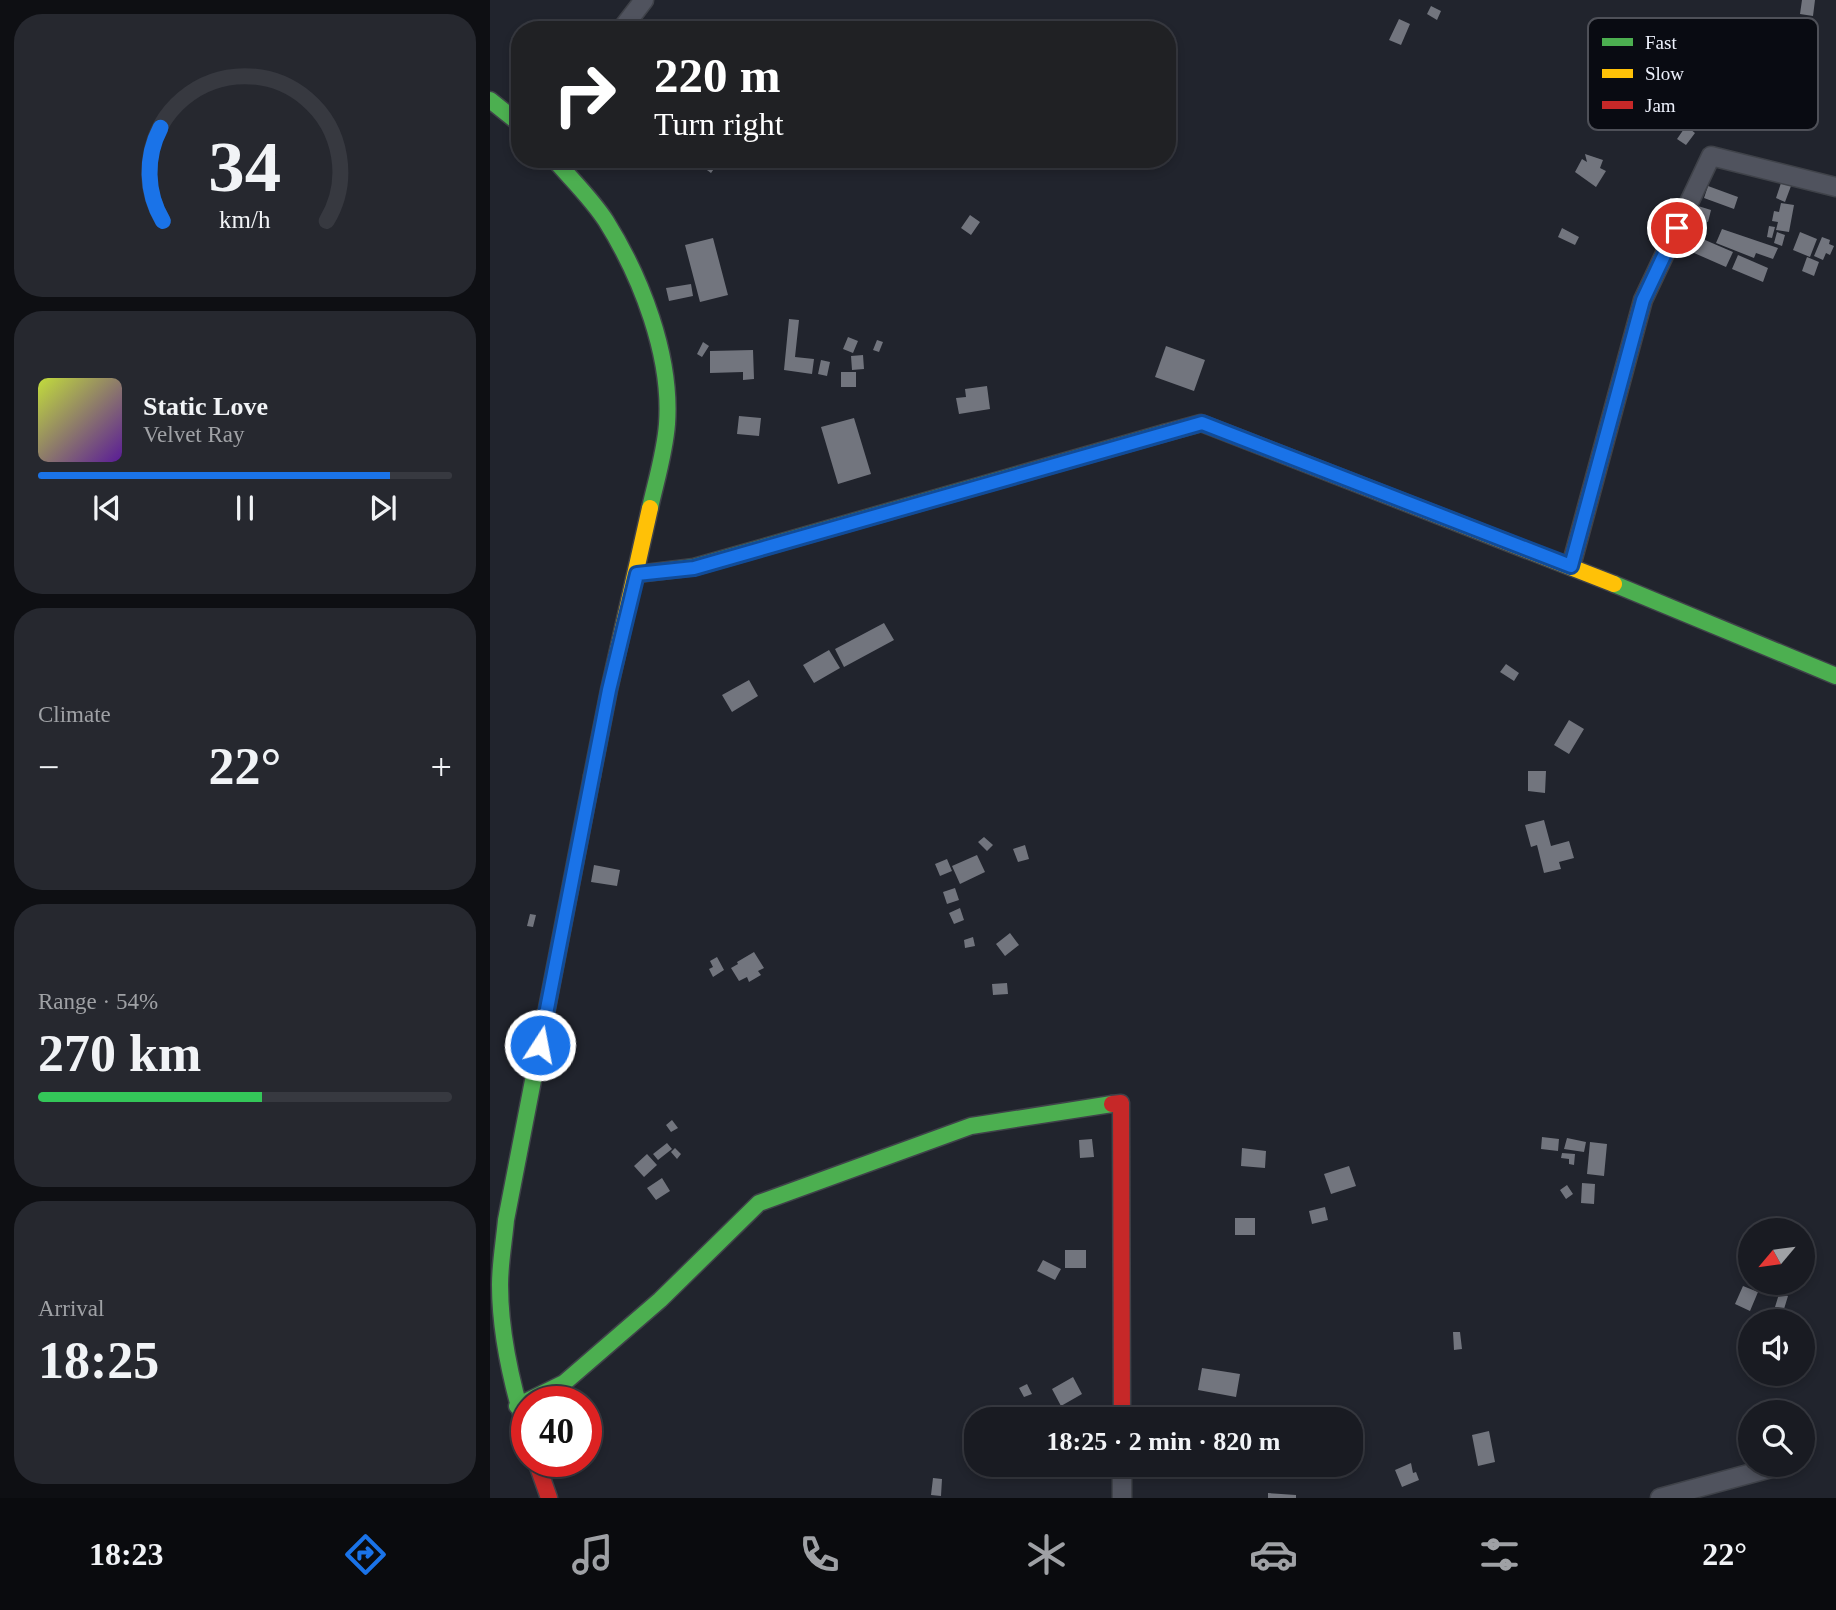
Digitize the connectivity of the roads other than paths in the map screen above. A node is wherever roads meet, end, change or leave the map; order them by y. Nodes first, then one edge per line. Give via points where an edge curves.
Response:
1 (644, 0) edge
2 (628, 21) edge
3 (490, 100) edge
4 (511, 117) edge
5 (562, 168) edge
6 (1836, 187) edge
7 (1571, 566) junction
8 (637, 574) junction
9 (1836, 676) edge
10 (513, 1386) edge
11 (558, 1386) edge
12 (1122, 1407) edge
13 (542, 1477) edge
14 (1122, 1477) edge
15 (1738, 1477) edge
16 (549, 1498) edge
17 (1122, 1498) edge
18 (1660, 1498) edge

1 - 2 street
3 - 4 street
5 - 8 street via 605,219 634,273 660,346 667,424
6 - 7 street via 1711,156 1643,300
7 - 8 street via 1202,423 694,568
7 - 9 street
8 - 10 street via 609,690 506,1220 500,1285
11 - 12 street via 660,1300 759,1203 971,1125 1121,1103
13 - 16 street
14 - 17 street
15 - 18 street

